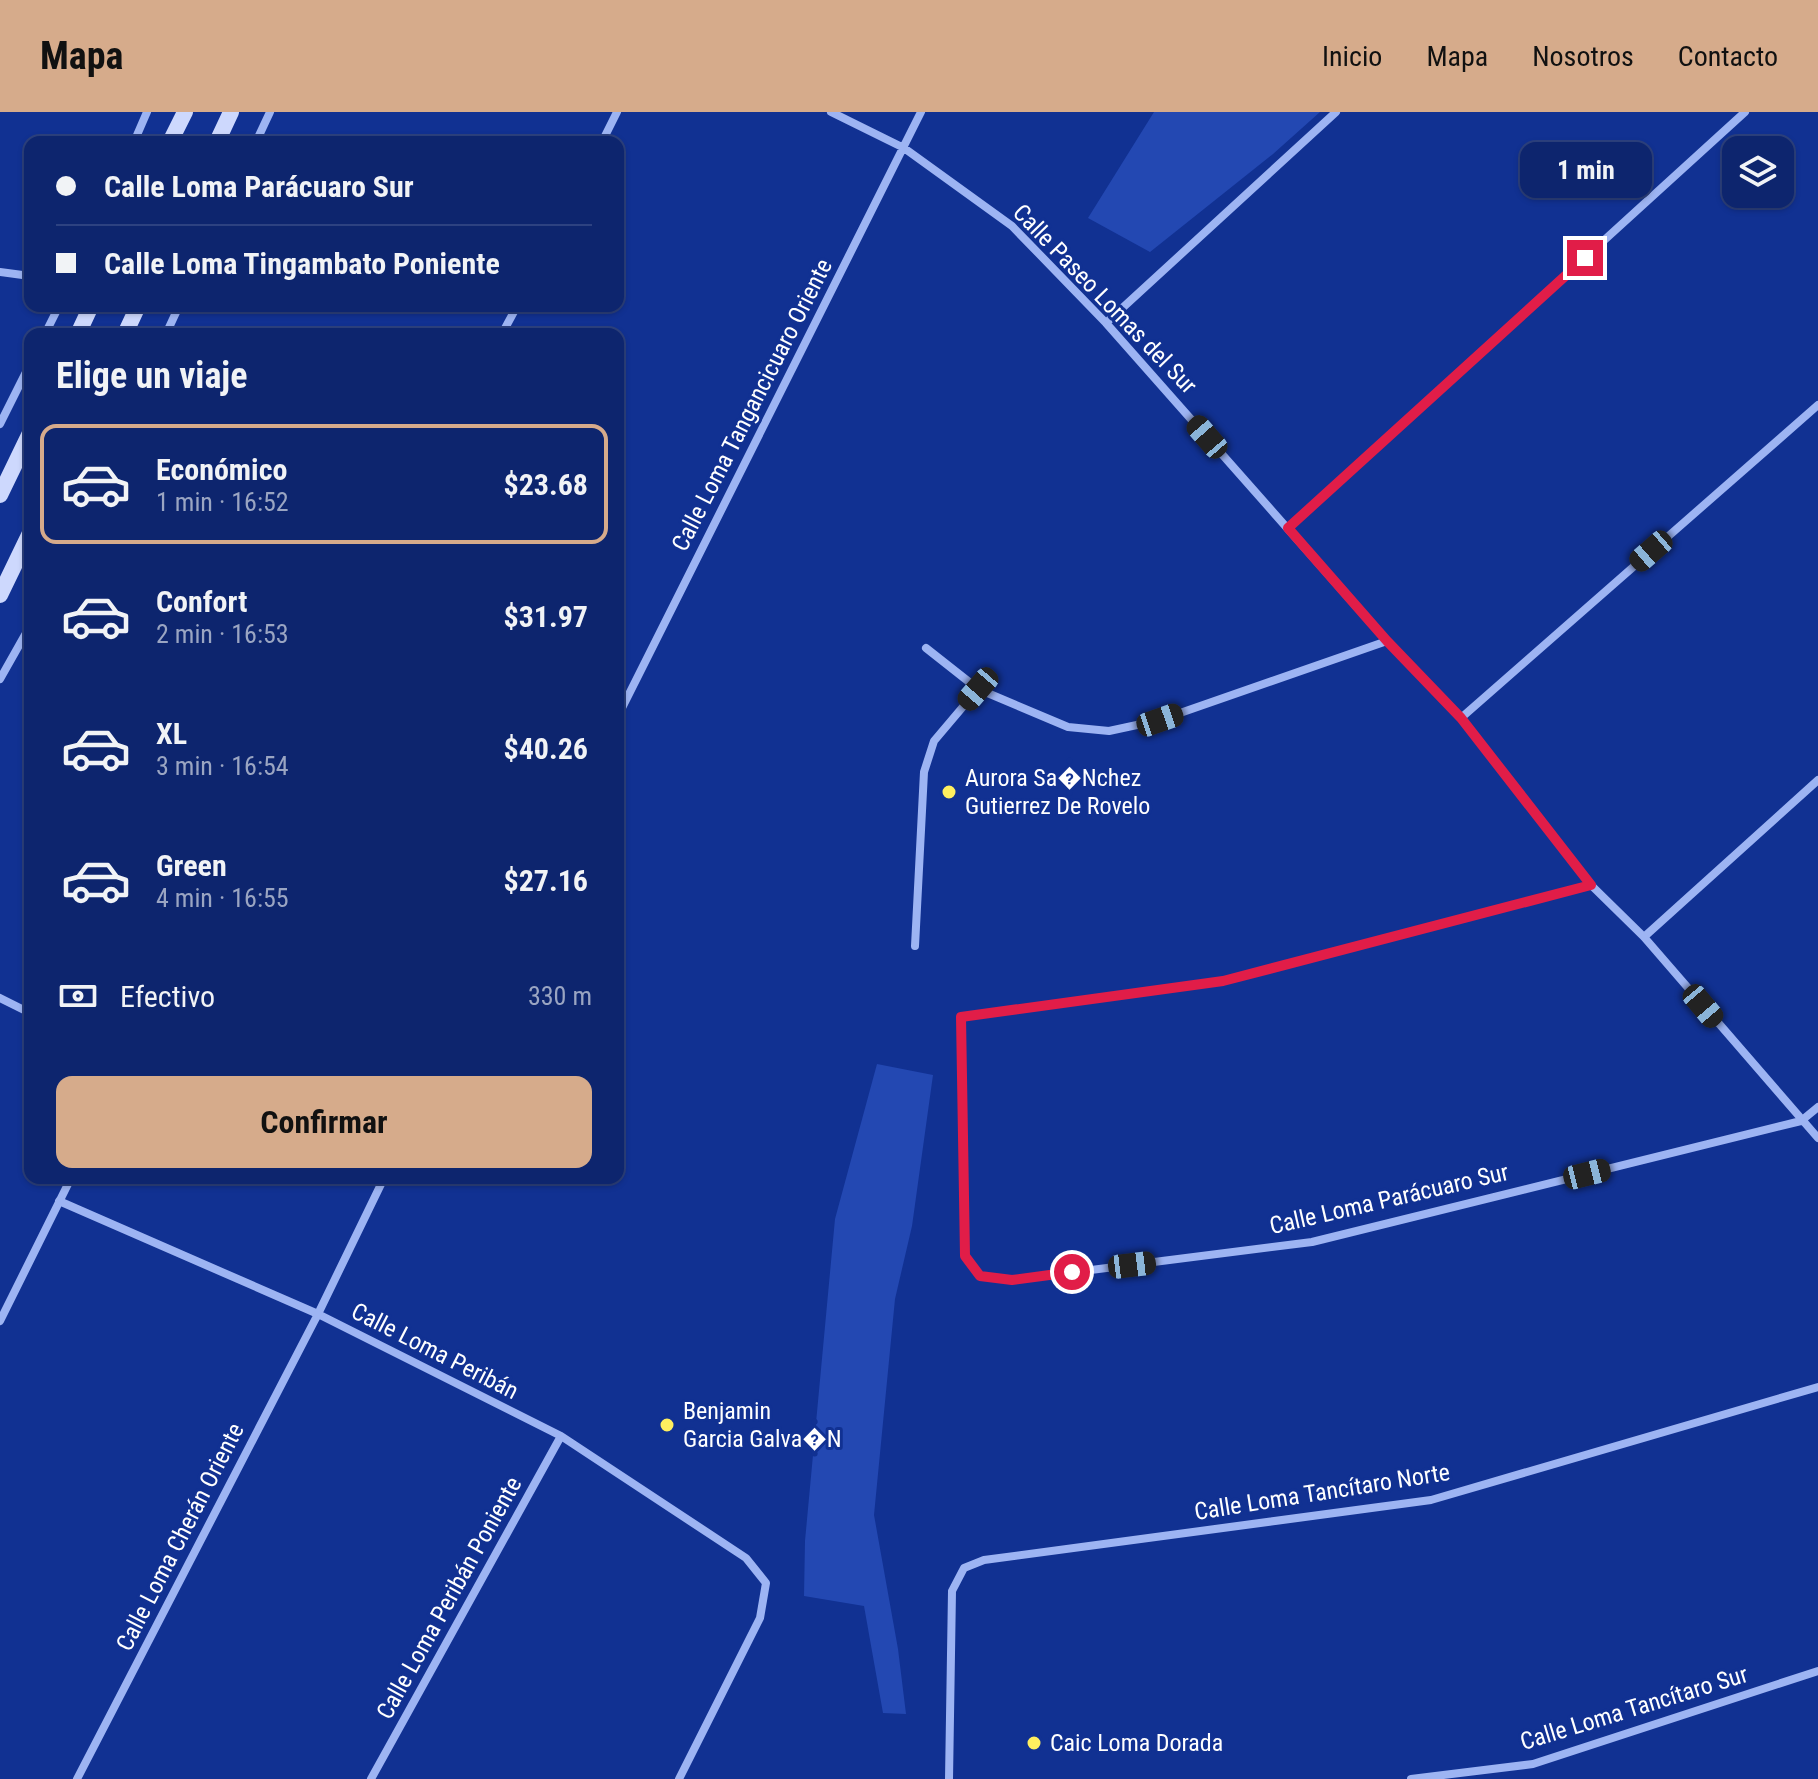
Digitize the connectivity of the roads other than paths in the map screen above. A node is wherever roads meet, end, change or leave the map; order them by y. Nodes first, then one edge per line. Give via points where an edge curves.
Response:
1 (147, 112) edge
2 (185, 112) edge
3 (231, 112) edge
4 (270, 112) edge
5 (617, 112) edge
6 (831, 112) edge
7 (921, 112) edge
8 (1336, 112) edge
9 (1745, 112) edge
10 (137, 136) edge
11 (173, 136) edge
12 (220, 136) edge
13 (259, 136) edge
14 (605, 136) edge
15 (904, 148) junction
16 (0, 272) edge
17 (24, 275) edge
18 (1106, 323) junction
19 (24, 376) edge
20 (1818, 405) edge
21 (0, 424) edge
22 (24, 445) edge
23 (0, 495) edge
24 (1288, 528) junction
25 (24, 545) edge
26 (0, 595) edge
27 (24, 637) edge
28 (1387, 641) junction
29 (926, 648) dead end
30 (0, 679) edge
31 (978, 689) junction
32 (624, 704) edge
33 (1461, 718) junction
34 (1818, 780) edge
35 (1591, 885) junction
36 (1644, 937) junction
37 (915, 946) dead end
38 (0, 998) edge
39 (24, 1010) edge
40 (1818, 1107) edge
41 (1801, 1121) junction
42 (1818, 1138) edge
43 (68, 1184) edge
44 (381, 1184) edge
45 (59, 1201) junction
46 (318, 1314) junction
47 (0, 1321) edge
48 (1818, 1387) edge
49 (561, 1436) junction
50 (1818, 1671) edge
51 (77, 1779) edge
52 (371, 1779) edge
53 (679, 1779) edge
54 (949, 1779) edge
55 (1411, 1779) edge

1 - 10 street
2 - 11 street
3 - 12 street
4 - 13 street
5 - 14 street
6 - 15 street, Calle Paseo Lomas del Sur
7 - 15 street, Calle Loma Tangancicuaro Oriente
8 - 18 street
9 - 24 street
15 - 18 street, Calle Paseo Lomas del Sur via 1012,226
15 - 32 street, Calle Loma Tangancicuaro Oriente
16 - 17 street
18 - 24 street, Calle Paseo Lomas del Sur
19 - 21 street
20 - 33 street
22 - 23 street
24 - 28 street, Calle Paseo Lomas del Sur
25 - 26 street
27 - 30 street
28 - 31 street via 1160,720 1109,731 1068,727
28 - 33 street, Calle Paseo Lomas del Sur
29 - 31 street
31 - 37 street via 934,741 924,772
33 - 35 street, Calle Paseo Lomas del Sur
34 - 36 street
35 - 36 street, Calle Paseo Lomas del Sur
35 - 41 street, Calle Loma Parácuaro Sur via 1223,981 961,1017 965,1256 980,1276 1012,1280 1312,1242
36 - 41 street, Calle Paseo Lomas del Sur
38 - 39 street
40 - 41 street
41 - 42 street, Calle Paseo Lomas del Sur
43 - 45 street
44 - 46 street
45 - 46 street, Calle Loma Peribán
45 - 47 street
46 - 49 street, Calle Loma Peribán
46 - 51 street, Calle Loma Cherán Oriente
48 - 54 street, Calle Loma Tancítaro Norte via 1431,1500 984,1560 964,1568 952,1591
49 - 52 street, Calle Loma Peribán Poniente
49 - 53 street, Calle Loma Peribán via 746,1558 766,1583 760,1618
50 - 55 street, Calle Loma Tancítaro Sur via 1533,1764

